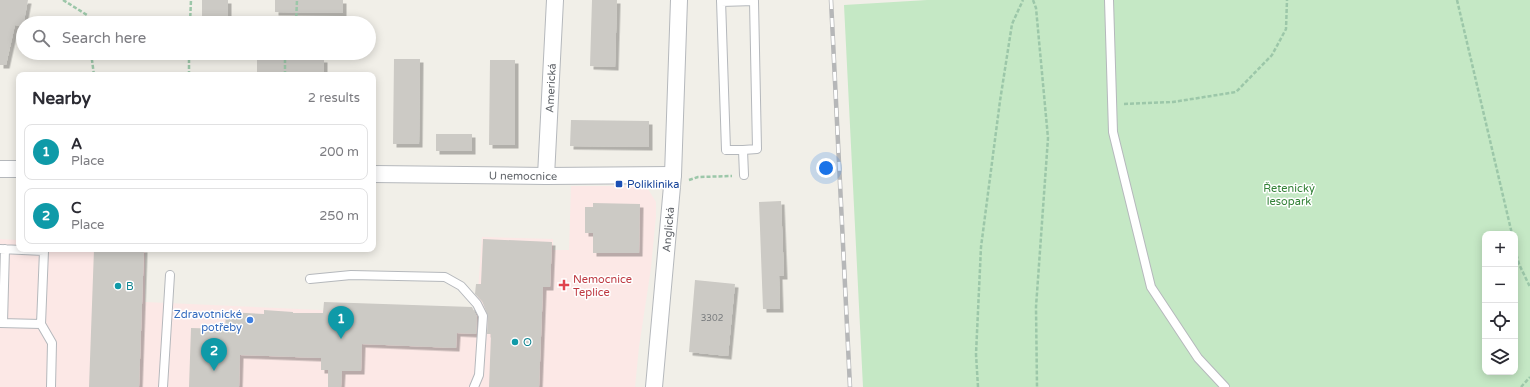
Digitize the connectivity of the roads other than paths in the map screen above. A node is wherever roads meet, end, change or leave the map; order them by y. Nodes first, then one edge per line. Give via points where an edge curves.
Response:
1 (555, 0) edge
2 (679, 0) edge
3 (1109, 0) edge
4 (721, 1) edge
5 (743, 150) junction
6 (0, 169) edge
7 (16, 169) edge
8 (376, 174) edge
9 (673, 175) junction
10 (744, 175) road end
11 (546, 176) junction
12 (3, 249) edge
13 (16, 250) edge
14 (44, 252) edge
15 (170, 275) dead end
16 (310, 279) dead end
17 (2, 323) edge
18 (42, 324) junction
19 (51, 387) edge
20 (163, 387) edge
21 (474, 387) edge
22 (654, 387) edge
23 (1225, 387) edge

1 - 11 street, Americká
2 - 9 street, Anglická
3 - 23 lane via 1113,132 1151,287 1198,358
4 - 5 lane via 726,150
4 - 5 lane via 754,1 757,149
5 - 10 lane
6 - 7 street
8 - 11 street, U nemocnice
9 - 11 street, U nemocnice
9 - 22 street, Anglická
12 - 13 lane
12 - 17 lane
14 - 18 lane
15 - 20 lane
16 - 21 lane via 351,275 445,277 461,286 477,304 483,316 479,375
17 - 18 lane
18 - 19 lane via 52,343

